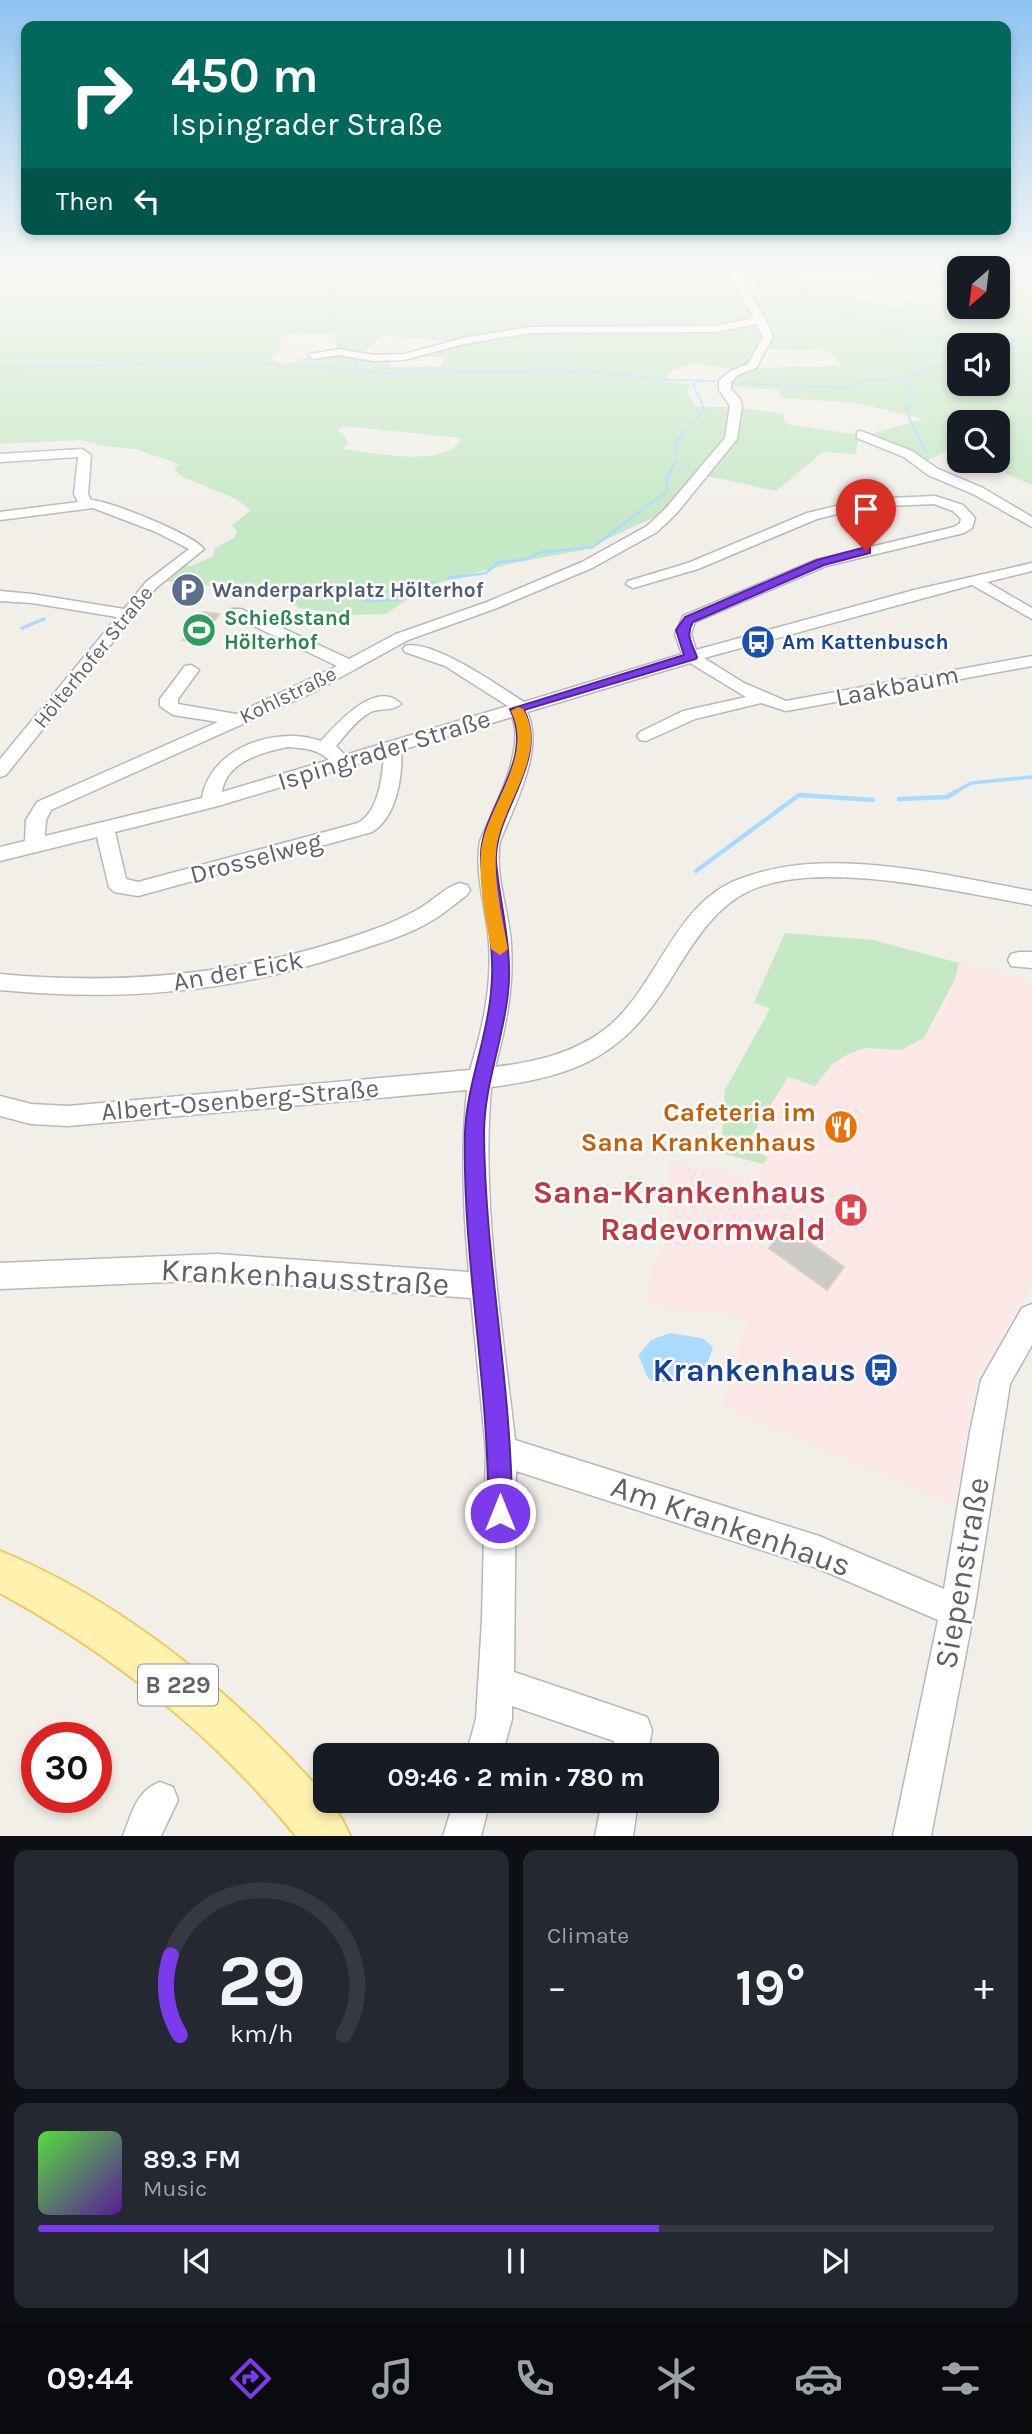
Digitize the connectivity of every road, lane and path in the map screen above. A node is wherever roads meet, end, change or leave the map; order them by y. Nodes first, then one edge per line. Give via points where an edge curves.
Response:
1 (757, 358) edge
2 (861, 435) dead end
3 (0, 458) edge
4 (85, 503) junction
5 (0, 516) edge
6 (1032, 523) edge
7 (1032, 567) edge
8 (975, 581) junction
9 (633, 584) dead end
10 (0, 596) edge
11 (236, 612) dead end
12 (129, 614) junction
13 (1032, 614) edge
14 (411, 649) dead end
15 (691, 657) junction
16 (1032, 661) edge
17 (349, 665) junction
18 (191, 670) dead end
19 (763, 698) junction
20 (392, 704) dead end
21 (519, 708) junction
22 (237, 719) junction
23 (646, 736) dead end
24 (327, 747) junction
25 (392, 749) junction
26 (8, 750) edge
27 (342, 764) junction
28 (0, 771) edge
29 (211, 802) junction
30 (105, 829) junction
31 (34, 846) junction
32 (0, 854) edge
33 (460, 890) dead end
34 (1032, 898) edge
35 (0, 982) edge
36 (480, 1077) junction
37 (0, 1106) edge
38 (0, 1276) edge
39 (485, 1286) junction
40 (1032, 1318) edge
41 (500, 1451) junction
42 (0, 1571) edge
43 (957, 1611) junction
44 (495, 1683) junction
45 (487, 1743) edge
46 (631, 1743) edge
47 (160, 1800) dead end
48 (469, 1813) edge
49 (618, 1813) edge
50 (142, 1836) edge
51 (327, 1836) edge
52 (462, 1836) edge
53 (614, 1836) edge
54 (912, 1836) edge

1 - 17 street, Kohlstraße via 724,383 735,401 731,439 652,529 514,597 402,637
2 - 6 street via 908,454
3 - 4 street via 82,453
4 - 5 street
4 - 12 street, Hölterhofer Straße via 161,529 197,549 157,579
7 - 8 street, Ispingrader Straße
8 - 13 street
8 - 15 street, Ispingrader Straße
9 - 15 street via 693,566 813,516 865,503 935,500 967,516 967,525 959,530 821,563 689,619 682,630
10 - 12 street
11 - 17 street
12 - 26 street, Hölterhofer Straße
14 - 21 street via 451,663
15 - 19 street, Laakbaum
15 - 21 street, Ispingrader Straße
16 - 19 street, Laakbaum via 801,706
17 - 22 street, Kohlstraße
18 - 22 street via 169,699 169,706
19 - 23 street, Laakbaum via 689,715
20 - 24 street via 365,706
21 - 25 street, Ispingrader Straße
21 - 36 street via 524,736 518,774 488,853 500,941 500,989 497,1018
22 - 31 street, Kohlstraße via 44,806 36,820
24 - 27 street
24 - 29 street via 283,743 248,752 213,781
25 - 27 street, Ispingrader Straße
25 - 30 street, Drosselweg via 394,760 377,818 352,833 138,889 116,882
26 - 28 street, Hölterhofer Straße
27 - 29 street, Ispingrader Straße
29 - 30 street, Ispingrader Straße
30 - 31 street, Ispingrader Straße
31 - 32 street, Ispingrader Straße
33 - 35 street, An der Eick via 424,916 381,935 312,958 226,978 114,988
34 - 36 street, Albert-Osenberg-Straße via 842,872 803,871 752,883 733,891 694,927 645,1004 610,1039 557,1064
36 - 37 street, Albert-Osenberg-Straße via 68,1116
36 - 39 street via 475,1131
38 - 39 street, Krankenhausstraße via 217,1267
39 - 41 street
40 - 43 street, Siepenstraße via 996,1380
41 - 43 street, Am Krankenhaus via 819,1552
41 - 44 street
42 - 51 main road, B 229 via 99,1625 151,1662 213,1713
43 - 54 street, Siepenstraße
44 - 45 street via 494,1719
44 - 46 street via 634,1730
47 - 50 street
48 - 52 street
49 - 53 street

